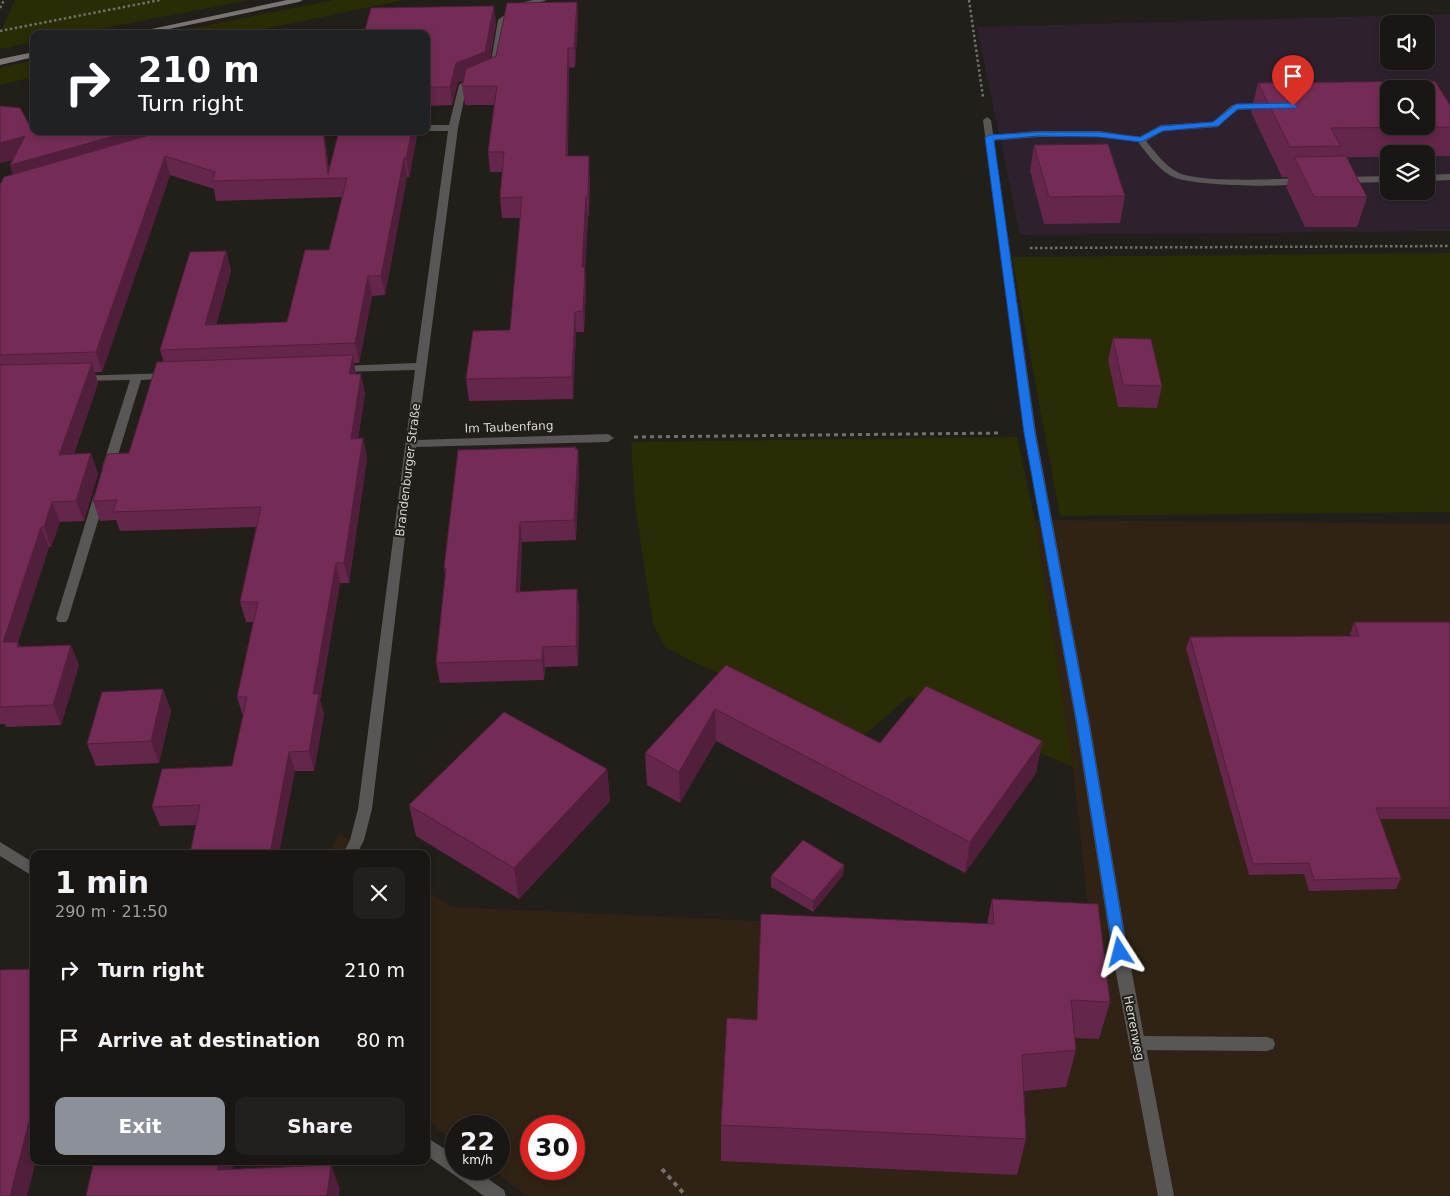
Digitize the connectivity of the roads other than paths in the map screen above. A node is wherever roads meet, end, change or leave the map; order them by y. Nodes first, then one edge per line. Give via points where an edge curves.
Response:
1 (299, 0) edge
2 (543, 0) edge
3 (152, 30) edge
4 (30, 55) edge
5 (0, 62) edge
6 (485, 76) edge
7 (467, 84) edge
8 (1283, 106) edge
9 (987, 120) road end
10 (430, 128) edge
11 (453, 128) junction
12 (989, 138) junction
13 (1141, 140) junction
14 (1450, 177) edge
15 (1435, 178) edge
16 (1380, 179) edge
17 (1310, 181) edge
18 (1329, 181) edge
19 (422, 366) junction
20 (333, 369) edge
21 (185, 375) edge
22 (136, 377) junction
23 (68, 379) edge
24 (608, 438) road end
25 (411, 444) junction
26 (62, 619) dead end
27 (0, 848) edge
28 (352, 850) edge
29 (30, 868) edge
30 (1137, 1043) junction
31 (1267, 1044) dead end
32 (430, 1148) edge
33 (445, 1158) edge
34 (475, 1180) edge
35 (498, 1196) edge
36 (1166, 1196) edge

1 - 3 main road
2 - 6 street via 523,5 502,20 493,73
4 - 5 main road
7 - 11 street, Brandenburger Straße
8 - 13 street via 1236,107 1215,125 1161,128
9 - 12 street, Herrenweg
10 - 11 street
11 - 19 street, Brandenburger Straße
12 - 13 street via 1099,134
12 - 30 street, Herrenweg via 1030,433
13 - 17 street via 1157,161 1178,176 1204,180
14 - 15 street
16 - 18 street
19 - 20 street
19 - 25 street, Brandenburger Straße
21 - 22 street
22 - 23 street
22 - 26 street
24 - 25 street, Im Taubenfang
25 - 28 street, Brandenburger Straße via 365,809
27 - 29 street
30 - 31 street
30 - 36 street, Herrenweg
32 - 33 street
34 - 35 street

